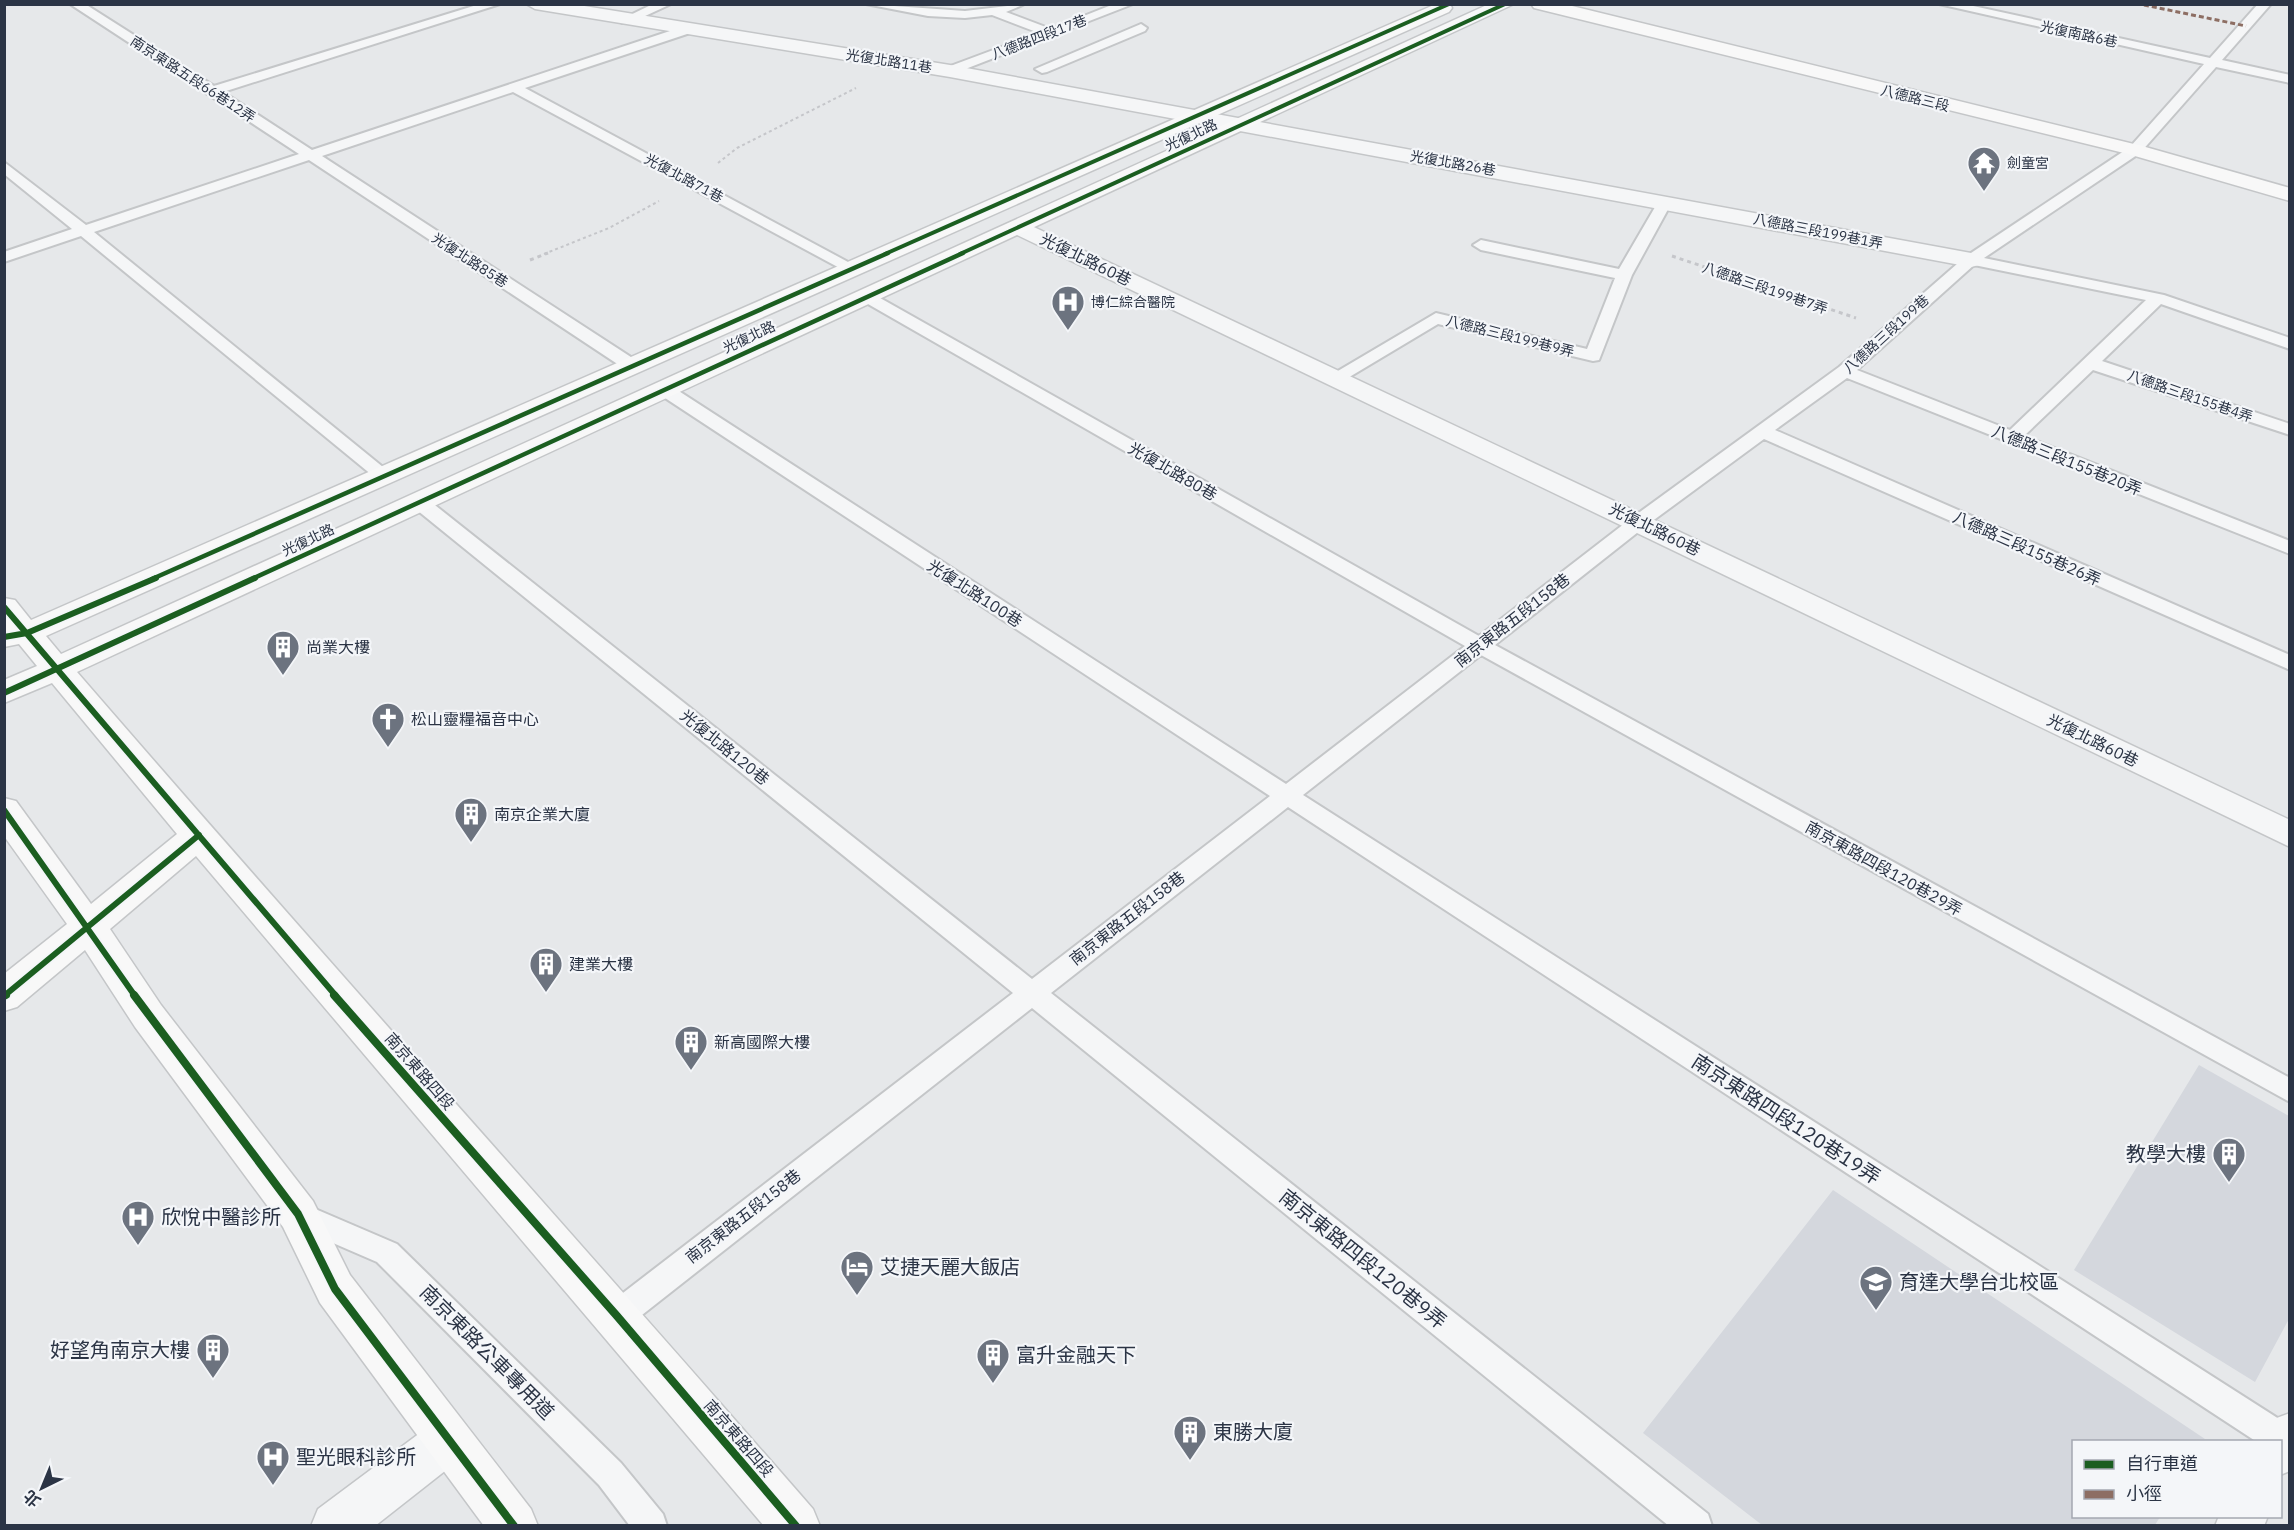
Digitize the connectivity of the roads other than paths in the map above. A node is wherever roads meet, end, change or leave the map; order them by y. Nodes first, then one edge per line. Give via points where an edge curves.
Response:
1 (76, 4) edge
2 (494, 4) edge
3 (535, 4) edge
4 (665, 4) edge
5 (872, 4) edge
6 (972, 4) edge
7 (1019, 4) edge
8 (1127, 4) edge
9 (1449, 4) edge
10 (1504, 4) edge
11 (1540, 4) edge
12 (1945, 4) edge
13 (2265, 4) edge
14 (998, 12) junction
15 (626, 20) junction
16 (1141, 28) dead end
17 (686, 30) junction
18 (1046, 35) junction
19 (1082, 53) junction
20 (2214, 63) junction
21 (1042, 69) dead end
22 (950, 71) junction
23 (2289, 79) edge
24 (515, 88) junction
25 (212, 91) junction
26 (1197, 117) junction
27 (1241, 125) junction
28 (2135, 150) junction
29 (308, 156) junction
30 (4, 166) edge
31 (2289, 195) edge
32 (1665, 202) junction
33 (1019, 227) junction
34 (85, 230) junction
35 (1481, 245) dead end
36 (4, 257) edge
37 (1971, 260) junction
38 (853, 269) junction
39 (1624, 275) junction
40 (867, 297) junction
41 (2158, 298) junction
42 (2289, 344) edge
43 (2090, 363) junction
44 (631, 365) junction
45 (1845, 371) junction
46 (1335, 378) junction
47 (665, 390) junction
48 (2289, 430) edge
49 (1764, 432) junction
50 (2012, 438) junction
51 (385, 476) junction
52 (419, 502) junction
53 (1640, 522) junction
54 (2289, 548) edge
55 (4, 607) edge
56 (16, 634) edge
57 (1479, 645) junction
58 (2289, 663) edge
59 (57, 669) junction
60 (4, 693) edge
61 (1286, 795) junction
62 (4, 810) edge
63 (199, 835) junction
64 (2289, 835) edge
65 (88, 926) junction
66 (1031, 992) junction
67 (4, 996) edge
68 (2289, 1091) edge
69 (298, 1214) junction
70 (616, 1316) junction
71 (448, 1440) junction
72 (2280, 1440) edge
73 (335, 1526) edge
74 (514, 1526) edge
75 (651, 1526) edge
76 (796, 1526) edge
77 (1696, 1526) edge

1 - 25 lane, 南京東路五段66巷12弄
2 - 25 lane
3 - 15 street, 光復北路11巷
4 - 15 lane
5 - 14 lane via 944,14
6 - 14 lane
7 - 14 lane
8 - 18 lane, 八德路四段17巷
9 - 26 main road, 光復北路
10 - 27 main road, 光復北路
11 - 28 main road, 八德路三段
12 - 20 lane, 光復南路6巷
13 - 20 lane, 八德路三段199巷
14 - 18 lane
15 - 17 street, 光復北路11巷
16 - 19 lane
17 - 22 street, 光復北路11巷
17 - 24 lane
18 - 19 lane
18 - 22 lane, 八德路四段17巷
19 - 21 lane
20 - 23 lane, 光復南路6巷
20 - 28 lane, 八德路三段199巷
22 - 26 street, 光復北路11巷
24 - 29 lane
24 - 38 lane, 光復北路71巷
25 - 29 lane, 南京東路五段66巷12弄
26 - 27 street, 光復北路11巷
26 - 38 main road, 光復北路
27 - 32 street, 光復北路26巷
27 - 33 main road, 光復北路
28 - 31 main road, 八德路三段
28 - 37 lane, 八德路三段199巷
29 - 34 lane
29 - 44 lane, 光復北路85巷
30 - 34 lane
32 - 37 street, 八德路三段199巷1弄
32 - 39 lane
33 - 40 main road, 光復北路
33 - 46 street, 光復北路60巷
34 - 36 lane
34 - 51 lane
35 - 39 lane
37 - 41 lane
37 - 45 lane, 八德路三段199巷
38 - 44 main road, 光復北路
39 - 46 lane, 八德路三段199巷9弄 via 1593,356 1436,318
40 - 47 main road, 光復北路
40 - 57 lane, 光復北路80巷
41 - 42 lane
41 - 43 lane
43 - 48 lane, 八德路三段155巷4弄
43 - 50 lane
44 - 51 main road, 光復北路
45 - 49 lane, 八德路三段199巷
45 - 50 lane, 八德路三段155巷20弄
46 - 53 street, 光復北路60巷
47 - 52 main road, 光復北路
47 - 61 lane, 光復北路100巷
49 - 53 lane, 八德路三段199巷
49 - 58 lane, 八德路三段155巷26弄
50 - 54 lane, 八德路三段155巷20弄
51 - 56 main road, 光復北路
52 - 59 main road, 光復北路
52 - 66 lane, 光復北路120巷
53 - 57 lane, 南京東路五段158巷
53 - 64 street, 光復北路60巷
55 - 56 main road, 南京東路四段
56 - 59 main road, 南京東路四段
57 - 61 lane, 南京東路五段158巷
57 - 68 lane, 南京東路四段120巷29弄
59 - 60 main road, 光復北路
59 - 63 main road, 南京東路四段
61 - 66 lane, 南京東路五段158巷
61 - 72 lane, 南京東路四段120巷19弄
62 - 65 main road
63 - 65 main road
63 - 70 main road, 南京東路四段
65 - 67 main road
65 - 69 main road via 148,1016
66 - 70 lane, 南京東路五段158巷
66 - 77 lane, 南京東路四段120巷9弄
69 - 71 main road via 335,1289
69 - 75 lane, 南京東路公車專用道 via 387,1253 610,1474
70 - 76 main road, 南京東路四段
71 - 73 street
71 - 74 main road

